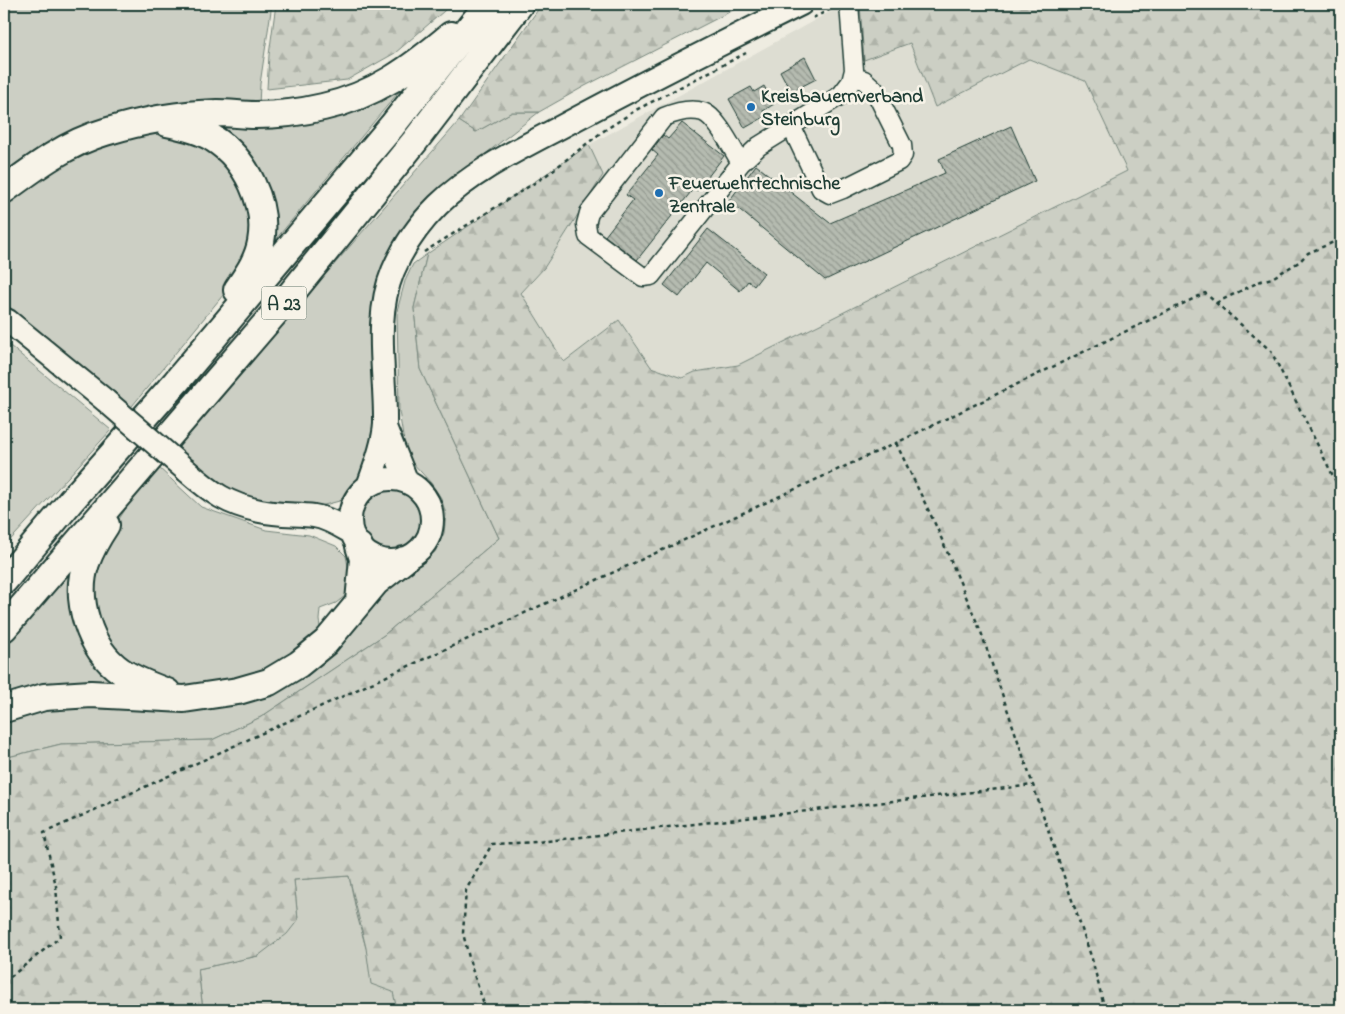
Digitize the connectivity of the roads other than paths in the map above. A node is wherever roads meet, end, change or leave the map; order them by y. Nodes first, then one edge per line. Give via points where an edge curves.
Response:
1 (488, 4) edge
2 (520, 4) edge
3 (850, 4) edge
4 (805, 12) edge
5 (853, 77) junction
6 (146, 122) junction
7 (791, 126) junction
8 (741, 163) junction
9 (4, 190) edge
10 (5, 318) edge
11 (176, 382) junction
12 (385, 427) junction
13 (148, 460) junction
14 (414, 479) junction
15 (362, 492) junction
16 (314, 516) junction
17 (355, 540) junction
18 (411, 561) junction
19 (4, 581) edge
20 (359, 600) junction
21 (4, 628) edge
22 (184, 698) junction
23 (4, 709) edge

1 - 6 highway via 393,80 358,96 324,107 285,113 185,115
1 - 11 highway, A 23 via 392,126
2 - 13 highway, A 23 via 415,141 286,300
3 - 5 lane
4 - 12 main road via 679,64 491,165 438,205 409,240 393,271 386,297 382,328
5 - 7 lane via 841,95
5 - 7 lane via 864,80 874,89 902,145 903,155 899,161 830,194 822,189
6 - 9 highway via 104,132 64,149
6 - 11 highway via 185,127 212,137 230,150 254,188 261,213 261,242 252,269
7 - 8 lane via 759,146
8 - 8 lane via 651,276 642,276 588,236 586,224 589,213 664,117 679,111 703,112 715,123
10 - 16 main road, bridge via 212,493 260,511
11 - 19 highway, A 23
12 - 14 main road
12 - 15 main road via 374,468
13 - 21 highway, A 23
13 - 22 highway via 92,548 82,580 83,602 95,642 106,657 142,683
14 - 15 main road via 380,481
14 - 18 main road via 430,506 432,522 428,538
15 - 16 main road via 337,510
15 - 17 main road via 352,509 350,521
16 - 17 main road via 336,523
17 - 18 main road via 379,560
17 - 20 highway via 363,559
18 - 20 highway via 379,578
20 - 22 highway via 326,642 269,682 238,691
22 - 23 highway via 92,694 44,697

